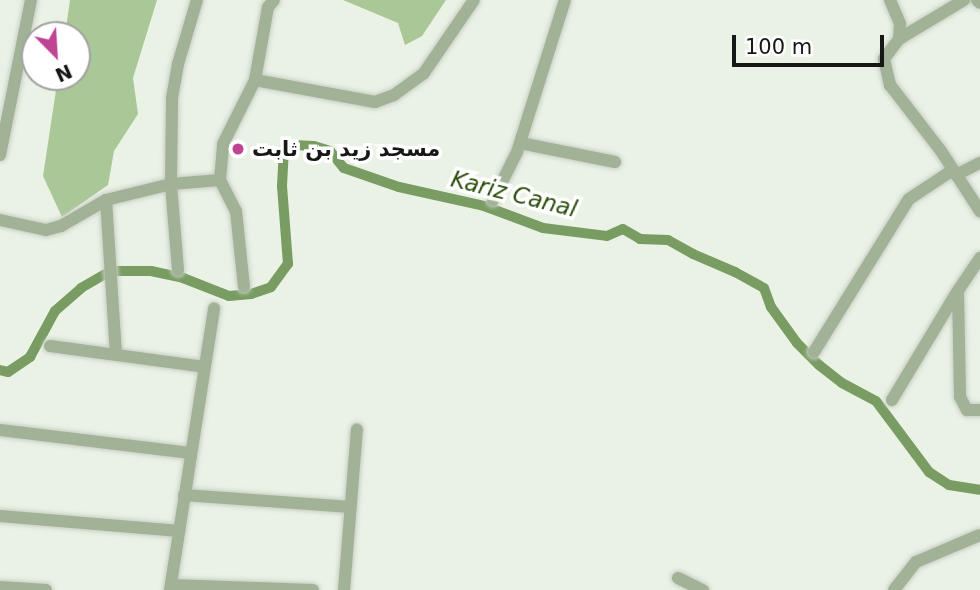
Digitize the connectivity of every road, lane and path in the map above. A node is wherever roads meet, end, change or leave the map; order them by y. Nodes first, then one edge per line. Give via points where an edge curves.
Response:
1 (31, 0) edge
2 (197, 0) edge
3 (274, 0) edge
4 (474, 0) edge
5 (565, 0) edge
6 (890, 0) edge
7 (964, 0) edge
8 (899, 39) junction
9 (256, 80) junction
10 (520, 143) junction
11 (0, 155) edge
12 (615, 162) dead end
13 (980, 163) edge
14 (955, 172) junction
15 (220, 180) junction
16 (171, 184) junction
17 (106, 200) junction
18 (493, 200) dead end
19 (980, 211) edge
20 (0, 220) edge
21 (980, 258) edge
22 (178, 270) dead end
23 (244, 288) dead end
24 (958, 290) junction
25 (214, 308) dead end
26 (50, 346) dead end
27 (814, 352) dead end
28 (116, 355) junction
29 (205, 367) junction
30 (892, 400) dead end
31 (980, 410) edge
32 (357, 429) dead end
33 (0, 430) edge
34 (191, 453) junction
35 (184, 495) junction
36 (351, 507) junction
37 (0, 516) edge
38 (179, 531) junction
39 (980, 535) edge
40 (678, 578) dead end
41 (0, 587) edge
42 (170, 588) edge
43 (46, 590) edge
44 (313, 590) edge
45 (344, 590) edge
46 (703, 590) edge
47 (894, 590) edge

1 - 11 street
2 - 16 street via 172,98
3 - 9 street via 268,7
4 - 9 street via 425,73 376,102
5 - 10 street
6 - 8 street via 900,24
7 - 8 street
8 - 14 street via 884,59 890,85
9 - 15 street via 223,144
10 - 12 street
10 - 18 street
13 - 14 street
14 - 19 street
14 - 27 street via 909,199
15 - 16 street
15 - 23 street via 236,211
16 - 17 street
16 - 22 street
17 - 20 street via 46,230
17 - 28 street
21 - 24 street
24 - 30 street
24 - 31 street via 960,397 967,410
25 - 29 street
26 - 28 street
28 - 29 street
29 - 34 street
32 - 36 street
33 - 34 street
34 - 35 street
35 - 36 street
35 - 38 street
36 - 45 street
37 - 38 street
38 - 42 street
39 - 47 street via 916,562
40 - 46 street
41 - 43 street
42 - 44 street

